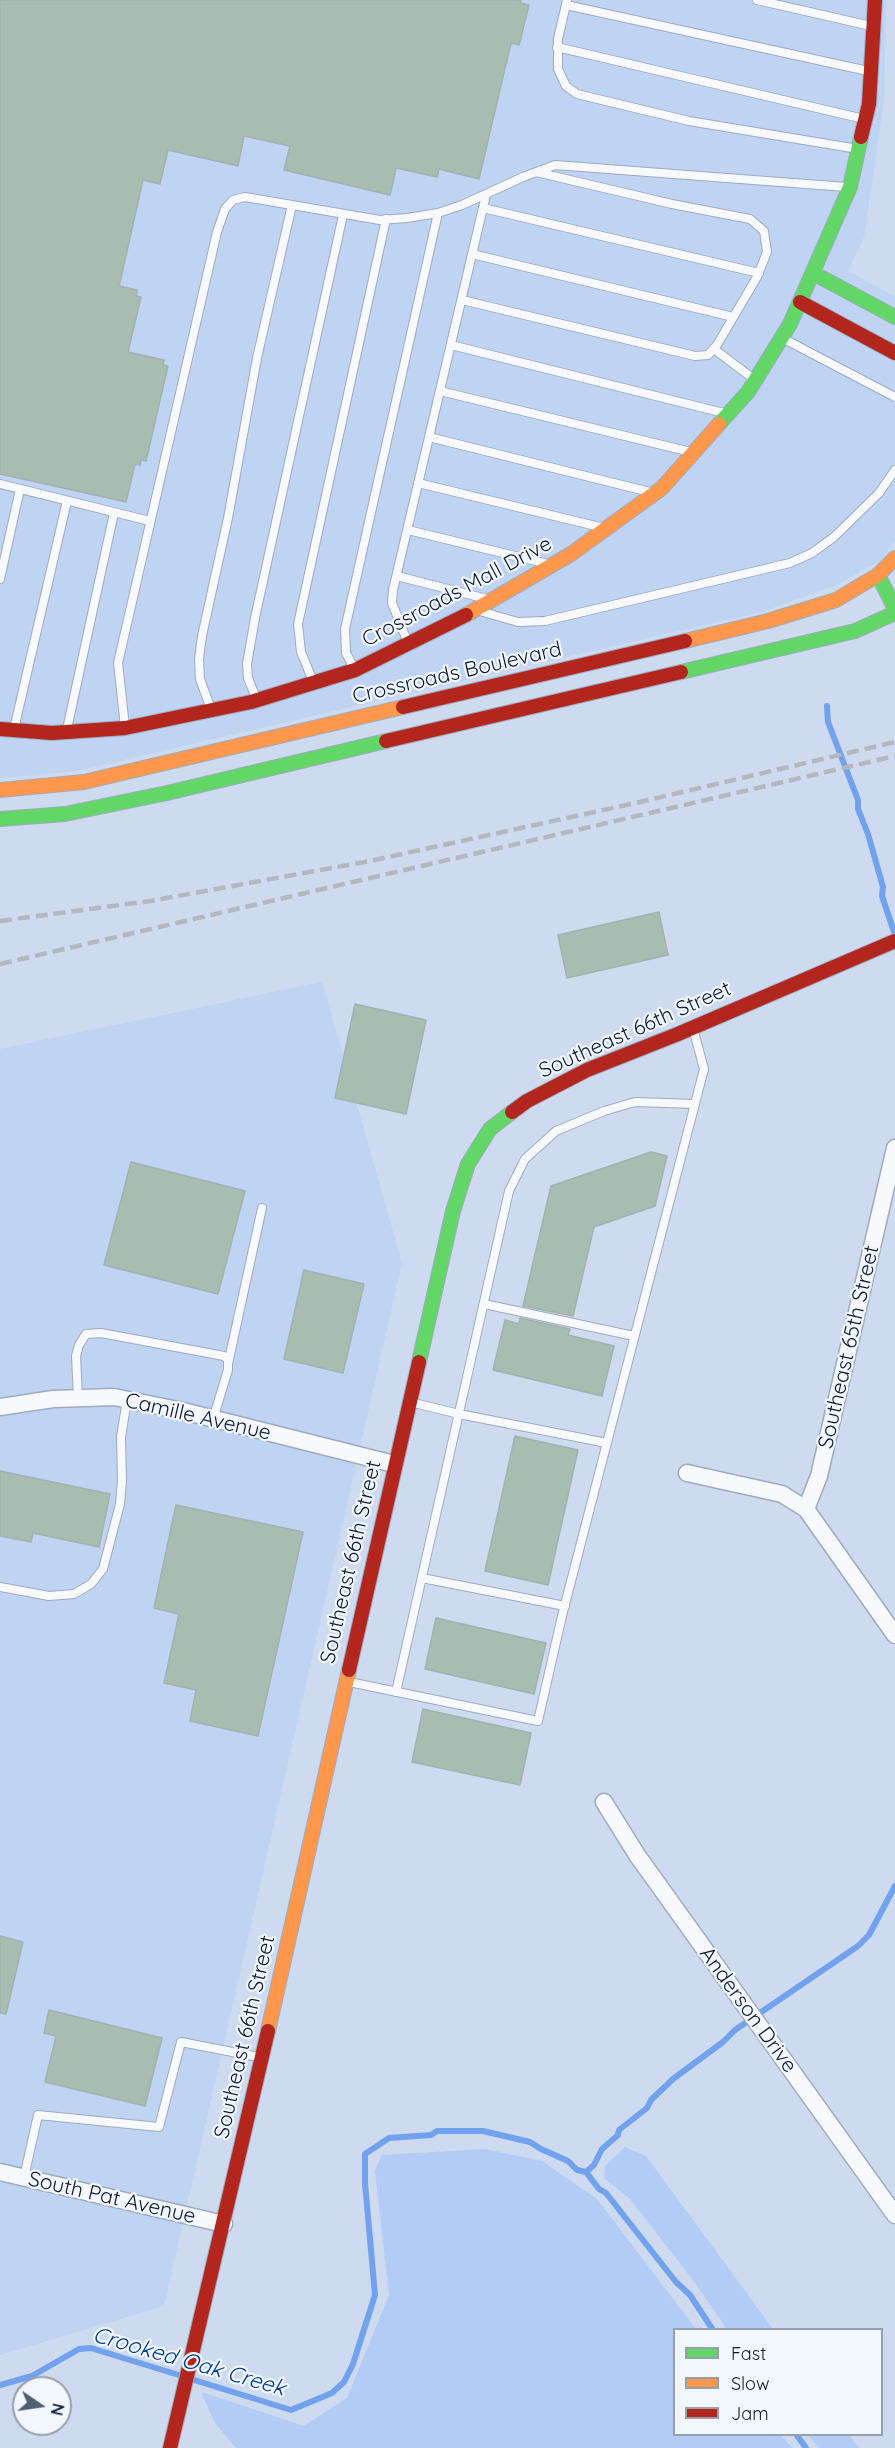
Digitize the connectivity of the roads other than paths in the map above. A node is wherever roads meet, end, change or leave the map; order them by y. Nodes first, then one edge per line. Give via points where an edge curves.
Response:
1 (757, 0) edge
2 (875, 0) edge
3 (566, 2) edge
4 (874, 27) junction
5 (558, 47) junction
6 (872, 71) junction
7 (866, 119) junction
8 (859, 150) junction
9 (536, 172) junction
10 (850, 187) junction
11 (486, 195) junction
12 (292, 206) junction
13 (483, 208) junction
14 (438, 213) junction
15 (343, 215) junction
16 (386, 219) junction
17 (472, 254) junction
18 (759, 273) junction
19 (813, 273) junction
20 (462, 300) junction
21 (800, 302) junction
22 (733, 317) junction
23 (895, 317) edge
24 (781, 338) junction
25 (451, 345) junction
26 (714, 349) junction
27 (895, 352) edge
28 (755, 380) junction
29 (440, 391) junction
30 (895, 397) edge
31 (728, 414) junction
32 (429, 437) junction
33 (694, 452) junction
34 (895, 470) edge
35 (418, 483) junction
36 (0, 484) edge
37 (20, 489) junction
38 (655, 493) junction
39 (67, 501) junction
40 (114, 513) junction
41 (150, 521) junction
42 (606, 528) junction
43 (408, 530) junction
44 (895, 558) edge
45 (551, 565) junction
46 (878, 575) junction
47 (397, 576) junction
48 (0, 579) edge
49 (493, 600) junction
50 (477, 609) junction
51 (895, 611) edge
52 (408, 645) junction
53 (355, 670) junction
54 (314, 683) junction
55 (257, 700) junction
56 (212, 710) junction
57 (125, 728) junction
58 (7, 729) edge
59 (66, 732) junction
60 (0, 790) edge
61 (0, 819) edge
62 (895, 941) edge
63 (693, 1028) junction
64 (695, 1104) junction
65 (895, 1148) edge
66 (262, 1208) dead end
67 (484, 1304) junction
68 (634, 1336) junction
69 (228, 1365) junction
70 (78, 1398) junction
71 (127, 1400) junction
72 (408, 1402) junction
73 (0, 1407) edge
74 (459, 1414) junction
75 (213, 1419) junction
76 (607, 1443) junction
77 (394, 1464) junction
78 (687, 1473) dead end
79 (806, 1509) junction
80 (422, 1578) junction
81 (0, 1587) edge
82 (565, 1606) junction
83 (895, 1635) edge
84 (346, 1681) junction
85 (396, 1692) junction
86 (604, 1802) dead end
87 (262, 2058) junction
88 (0, 2172) edge
89 (24, 2177) junction
90 (895, 2215) edge
91 (224, 2224) junction
92 (171, 2448) edge

1 - 4 lane
2 - 4 street, Crossroads Mall Drive
3 - 5 lane
3 - 6 lane
4 - 6 street, Crossroads Mall Drive
5 - 7 lane
5 - 8 lane via 558,69 566,86 577,94 689,121
6 - 7 street, Crossroads Mall Drive
7 - 8 street, Crossroads Mall Drive
8 - 10 street, Crossroads Mall Drive
9 - 10 lane via 555,165 588,166
9 - 11 lane
9 - 18 lane via 750,219 764,231 767,252
10 - 19 street, Crossroads Mall Drive
11 - 13 lane
11 - 14 lane
12 - 15 lane
12 - 41 lane via 245,197 233,200 225,209
12 - 56 lane via 257,358 199,659 200,679
13 - 17 lane
13 - 18 lane
14 - 16 lane
14 - 53 lane via 345,629 346,653
15 - 16 lane
15 - 55 lane via 255,618 247,664
16 - 54 lane via 298,624 301,652
17 - 20 lane
17 - 22 lane
18 - 22 lane
19 - 21 street, Crossroads Mall Drive
19 - 23 street
20 - 25 lane
20 - 26 lane via 695,356 708,356
21 - 24 street, Crossroads Mall Drive
21 - 27 street
22 - 26 lane
24 - 28 street, Crossroads Mall Drive
24 - 30 lane
25 - 29 lane
25 - 31 lane
26 - 28 lane
28 - 31 street, Crossroads Mall Drive
29 - 32 lane
29 - 33 lane
31 - 33 street, Crossroads Mall Drive
32 - 35 lane
32 - 38 lane
33 - 38 street, Crossroads Mall Drive
34 - 50 lane via 879,493 834,537 790,564 545,621 501,619
35 - 42 lane
35 - 43 lane
36 - 37 lane
37 - 39 lane
37 - 48 lane
38 - 42 street, Crossroads Mall Drive
39 - 40 lane
39 - 58 lane
40 - 41 lane
40 - 59 lane
41 - 57 lane via 118,663
42 - 45 street, Crossroads Mall Drive
43 - 45 lane
43 - 47 lane
44 - 46 street
45 - 49 street, Crossroads Mall Drive
46 - 51 street
46 - 60 street, Crossroads Boulevard via 836,600 768,621 95,779
47 - 49 lane
47 - 52 lane via 392,603
49 - 50 street, Crossroads Mall Drive
50 - 52 street, Crossroads Mall Drive
51 - 61 street via 855,631 167,793 64,814
52 - 53 street, Crossroads Mall Drive
53 - 54 street, Crossroads Mall Drive
54 - 55 street, Crossroads Mall Drive
55 - 56 street, Crossroads Mall Drive
56 - 57 street, Crossroads Mall Drive
57 - 59 street, Crossroads Mall Drive
58 - 59 street, Crossroads Mall Drive
62 - 63 street, Southeast 66th Street
63 - 64 lane via 704,1069
63 - 72 street, Southeast 66th Street via 587,1070 527,1101 490,1129 468,1164 453,1211
64 - 67 lane via 635,1102 604,1111 556,1131 525,1159 509,1191
64 - 68 lane
65 - 79 street, Southeast 65th Street via 819,1476
66 - 69 lane
67 - 68 lane
67 - 74 lane
68 - 76 lane
69 - 70 lane via 224,1356 101,1333 86,1334 76,1356
69 - 75 lane
70 - 71 street, Camille Avenue
70 - 73 street, Camille Avenue
71 - 75 street, Camille Avenue
71 - 81 lane via 121,1437 120,1504 103,1569 91,1584 74,1594 49,1596
72 - 74 lane
72 - 77 street, Southeast 66th Street
74 - 76 lane
74 - 80 lane
75 - 77 street, Camille Avenue
76 - 82 lane
77 - 84 street, Southeast 66th Street
78 - 79 street via 782,1494
79 - 83 street
80 - 82 lane
80 - 85 lane
82 - 85 lane via 538,1721
84 - 85 lane
84 - 87 street, Southeast 66th Street
86 - 90 street, Anderson Drive via 637,1855
87 - 89 lane via 181,2042 159,2127 38,2115
87 - 91 street, Southeast 66th Street
88 - 89 street, South Pat Avenue
89 - 91 street, South Pat Avenue
91 - 92 street, Southeast 66th Street

